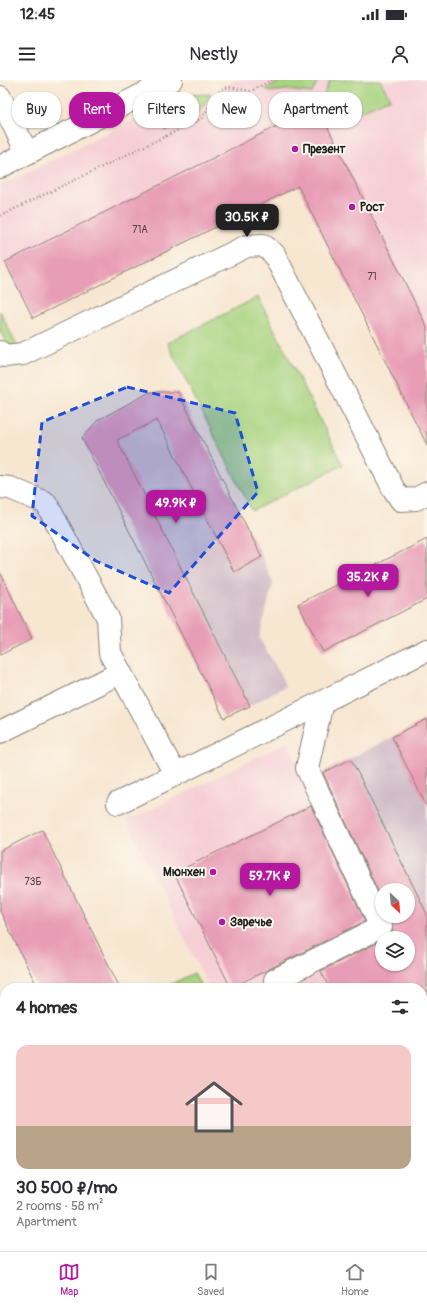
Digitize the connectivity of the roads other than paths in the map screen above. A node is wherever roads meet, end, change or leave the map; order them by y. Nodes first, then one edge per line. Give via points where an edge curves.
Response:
1 (171, 80) edge
2 (0, 97) edge
3 (27, 153) junction
4 (0, 166) edge
5 (0, 352) edge
6 (0, 487) edge
7 (427, 493) edge
8 (427, 650) edge
9 (120, 673) junction
10 (322, 703) junction
11 (0, 732) edge
12 (175, 774) junction
13 (118, 803) dead end
14 (275, 980) dead end

1 - 3 lane
2 - 3 lane
3 - 4 lane
5 - 7 lane via 4,356 23,354 247,246 263,245 274,254 393,488 401,500 416,499
6 - 9 lane via 10,488 46,503 108,618 110,653
8 - 10 lane
9 - 11 lane
9 - 12 lane
10 - 12 lane
10 - 14 lane via 307,768 381,927
12 - 13 lane

